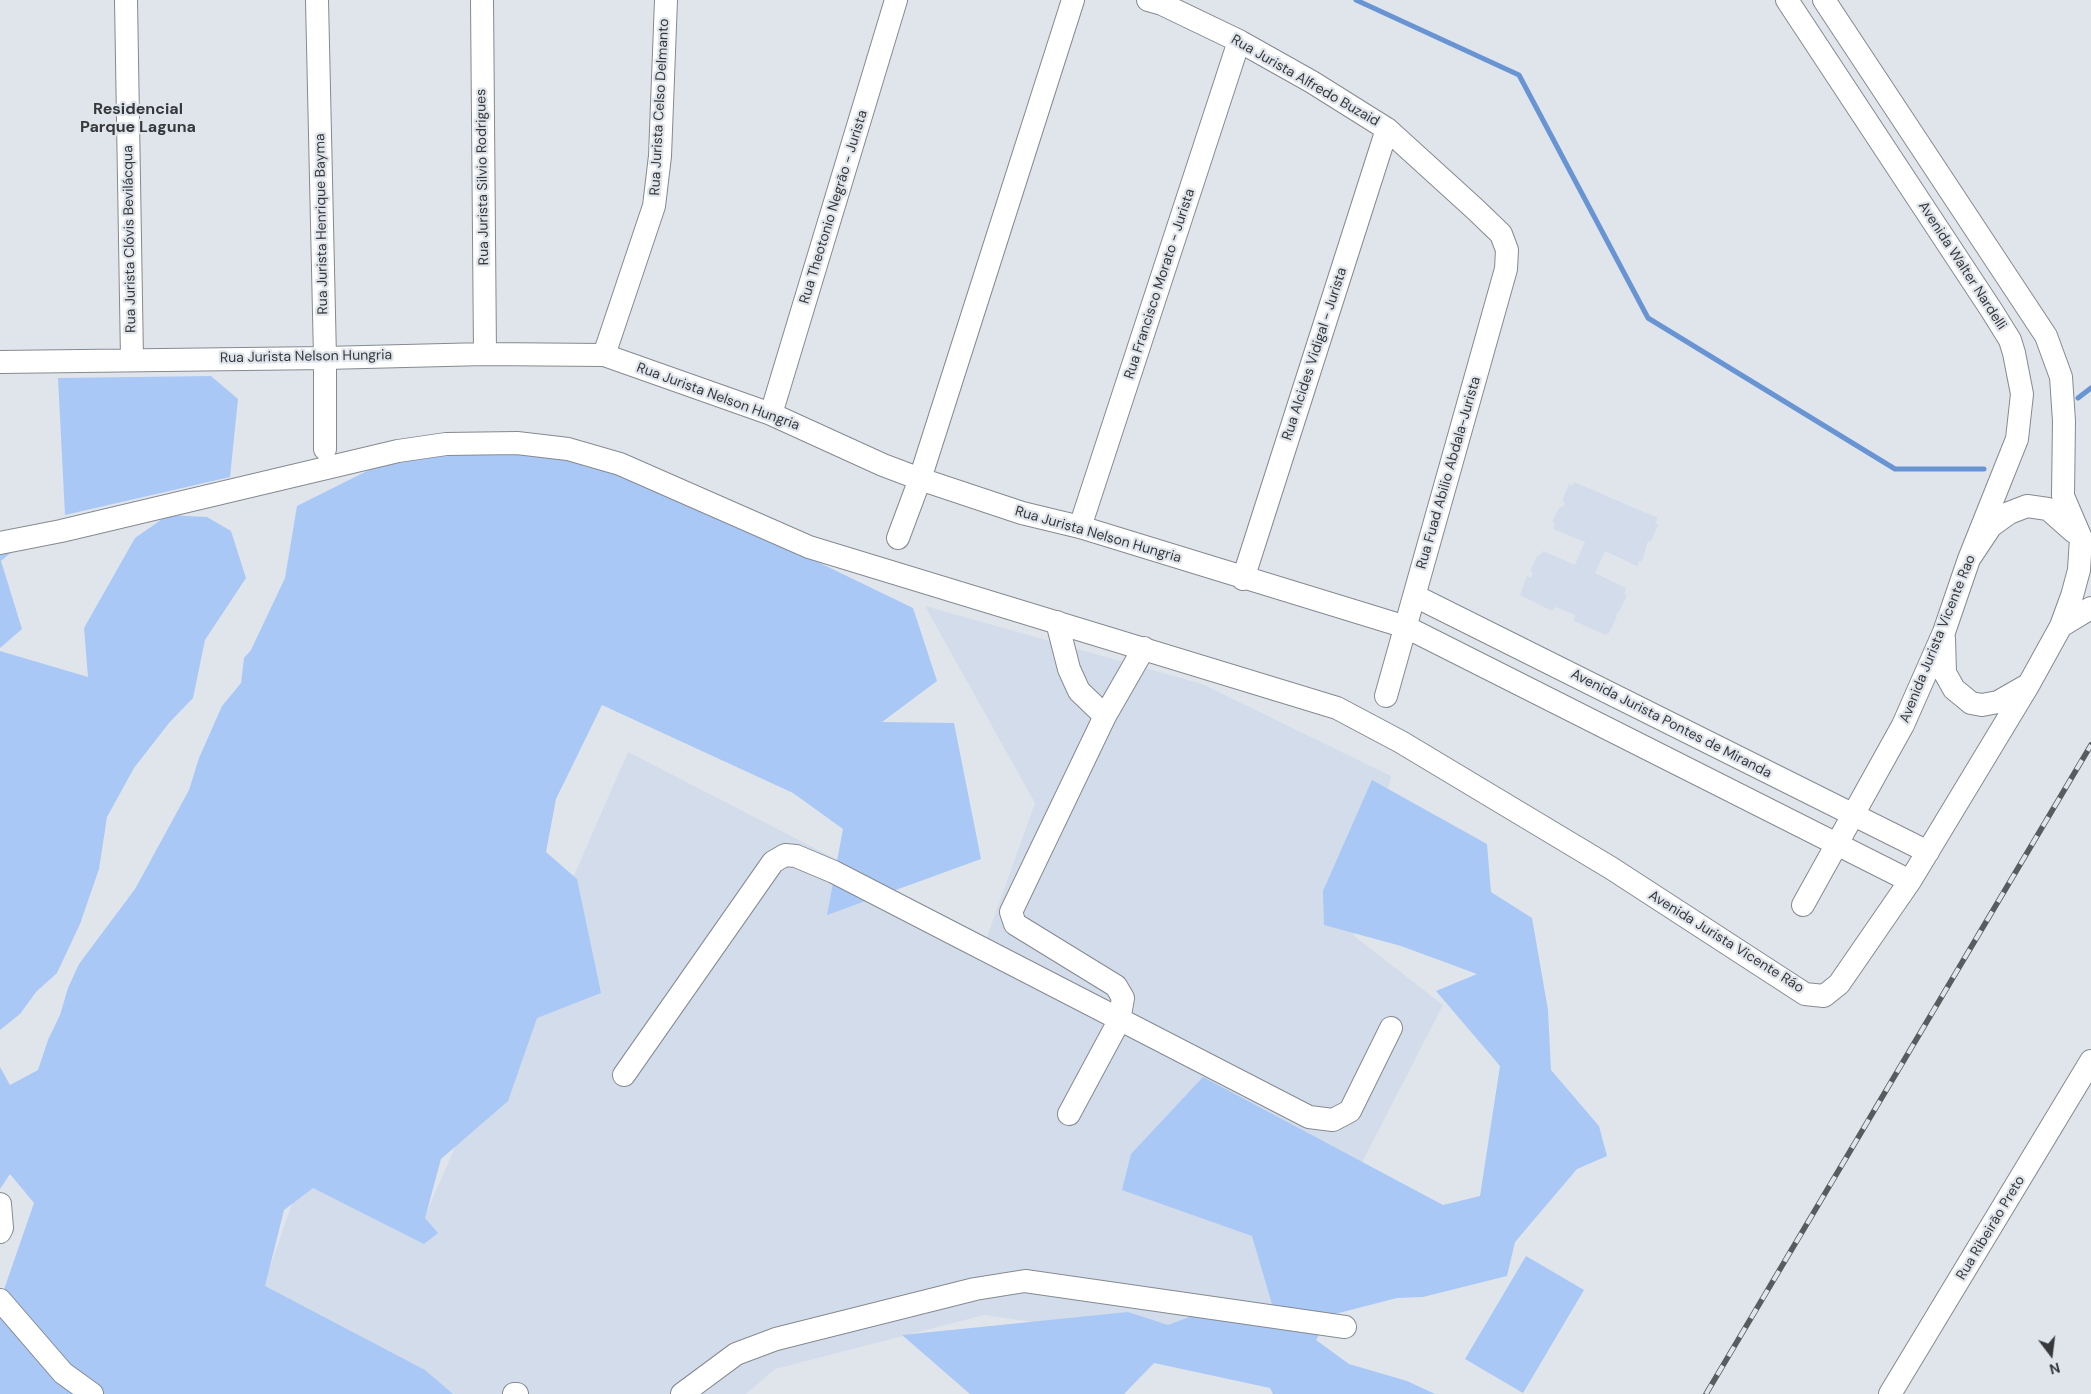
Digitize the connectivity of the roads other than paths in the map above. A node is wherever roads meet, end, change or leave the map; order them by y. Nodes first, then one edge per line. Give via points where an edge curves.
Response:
1 (126, 0) edge
2 (317, 0) edge
3 (482, 0) edge
4 (666, 0) edge
5 (896, 0) edge
6 (1073, 0) edge
7 (1148, 0) edge
8 (1787, 0) edge
9 (1824, 0) edge
10 (1239, 41) junction
11 (1387, 129) junction
12 (1507, 250) joint
13 (485, 354) junction
14 (604, 355) junction
15 (326, 358) junction
16 (132, 359) junction
17 (0, 362) edge
18 (771, 414) junction
19 (325, 449) dead end
20 (920, 479) junction
21 (1080, 527) junction
22 (898, 538) dead end
23 (2086, 543) edge
24 (0, 544) edge
25 (1968, 559) junction
26 (1244, 579) junction
27 (1415, 596) junction
28 (2091, 608) edge
29 (1057, 622) junction
30 (1406, 626) junction
31 (2061, 626) junction
32 (1944, 632) junction
33 (1144, 648) junction
34 (2029, 684) junction
35 (1386, 696) dead end
36 (1105, 716) junction
37 (1854, 816) junction
38 (1837, 846) junction
39 (1928, 852) junction
40 (1910, 881) junction
41 (1803, 905) dead end
42 (1119, 1021) junction
43 (1391, 1028) dead end
44 (2091, 1061) edge
45 (624, 1074) dead end
46 (1069, 1114) dead end
47 (0, 1204) edge
48 (0, 1232) edge
49 (0, 1300) edge
50 (1345, 1327) dead end
51 (92, 1394) edge
52 (682, 1394) edge
53 (1890, 1394) edge

1 - 16 street, Rua Jurista Clóvis Bevilácqua
2 - 15 street, Rua Jurista Henrique Bayma
3 - 13 street, Rua Jurista Silvio Rodrigues
4 - 14 street, Rua Jurista Celso Delmanto via 660,156 654,206
5 - 18 street, Rua Theotonio Negrão - Jurista
6 - 20 street
7 - 10 street, Rua Jurista Alfredo Buzaid
8 - 25 street, Avenida Walter Nardelli via 2010,340 2022,394 2017,439
9 - 23 street via 2046,336 2061,377 2063,496
10 - 11 street, Rua Jurista Alfredo Buzaid
10 - 21 street, Rua Francisco Morato - Jurista
11 - 12 street, Rua Jurista Alfredo Buzaid via 1501,234
11 - 26 street, Rua Alcides Vidigal - Jurista
12 - 27 street, Rua Fuad Abilio Abdala-Jurista via 1506,269
13 - 14 street, Rua Jurista Nelson Hungria
13 - 15 street, Rua Jurista Nelson Hungria
14 - 18 street, Rua Jurista Nelson Hungria
15 - 16 street, Rua Jurista Nelson Hungria
15 - 19 street, Rua Jurista Henrique Bayma
16 - 17 street, Rua Jurista Nelson Hungria
18 - 20 street, Rua Jurista Nelson Hungria
20 - 21 street, Rua Jurista Nelson Hungria via 1022,513
20 - 22 street
21 - 26 street, Rua Jurista Nelson Hungria
23 - 25 street, Avenida Jurista Vicente Rao via 2048,509 2027,506 2010,512 1991,526
23 - 31 street
24 - 29 street, Avenida Jurista Vicente Ráo via 398,452 446,444 517,443 568,449 620,464 809,547
25 - 32 street, Avenida Jurista Vicente Rao
26 - 30 street, Rua Jurista Nelson Hungria
27 - 30 street, Rua Fuad Abilio Abdala-Jurista
27 - 37 street, Avenida Jurista Pontes de Miranda
28 - 31 street
29 - 33 street, Avenida Jurista Vicente Ráo
29 - 36 street via 1069,669 1079,691
30 - 35 street, Rua Fuad Abilio Abdala-Jurista
30 - 38 street
31 - 34 street
32 - 34 street via 1945,673 1954,690 1971,703 1998,702
32 - 37 street, Avenida Jurista Vicente Rao via 1903,725
33 - 36 street
33 - 40 street, Avenida Jurista Vicente Ráo via 1337,708 1401,742 1611,868 1805,994 1824,996 1839,984
34 - 39 street
36 - 42 street via 1011,912 1016,924 1116,986 1123,998
37 - 38 street, Avenida Jurista Vicente Rao
37 - 39 street, Avenida Jurista Pontes de Miranda
38 - 40 street
38 - 41 street, Avenida Jurista Vicente Rao
39 - 40 street
42 - 43 street via 1309,1117 1333,1120 1350,1111
42 - 45 street via 834,872 796,856 785,855 773,862
42 - 46 street
44 - 53 street, Rua Ribeirão Preto
47 - 48 street
49 - 51 street via 63,1373
50 - 52 street via 1025,1281 975,1289 776,1339 736,1354

